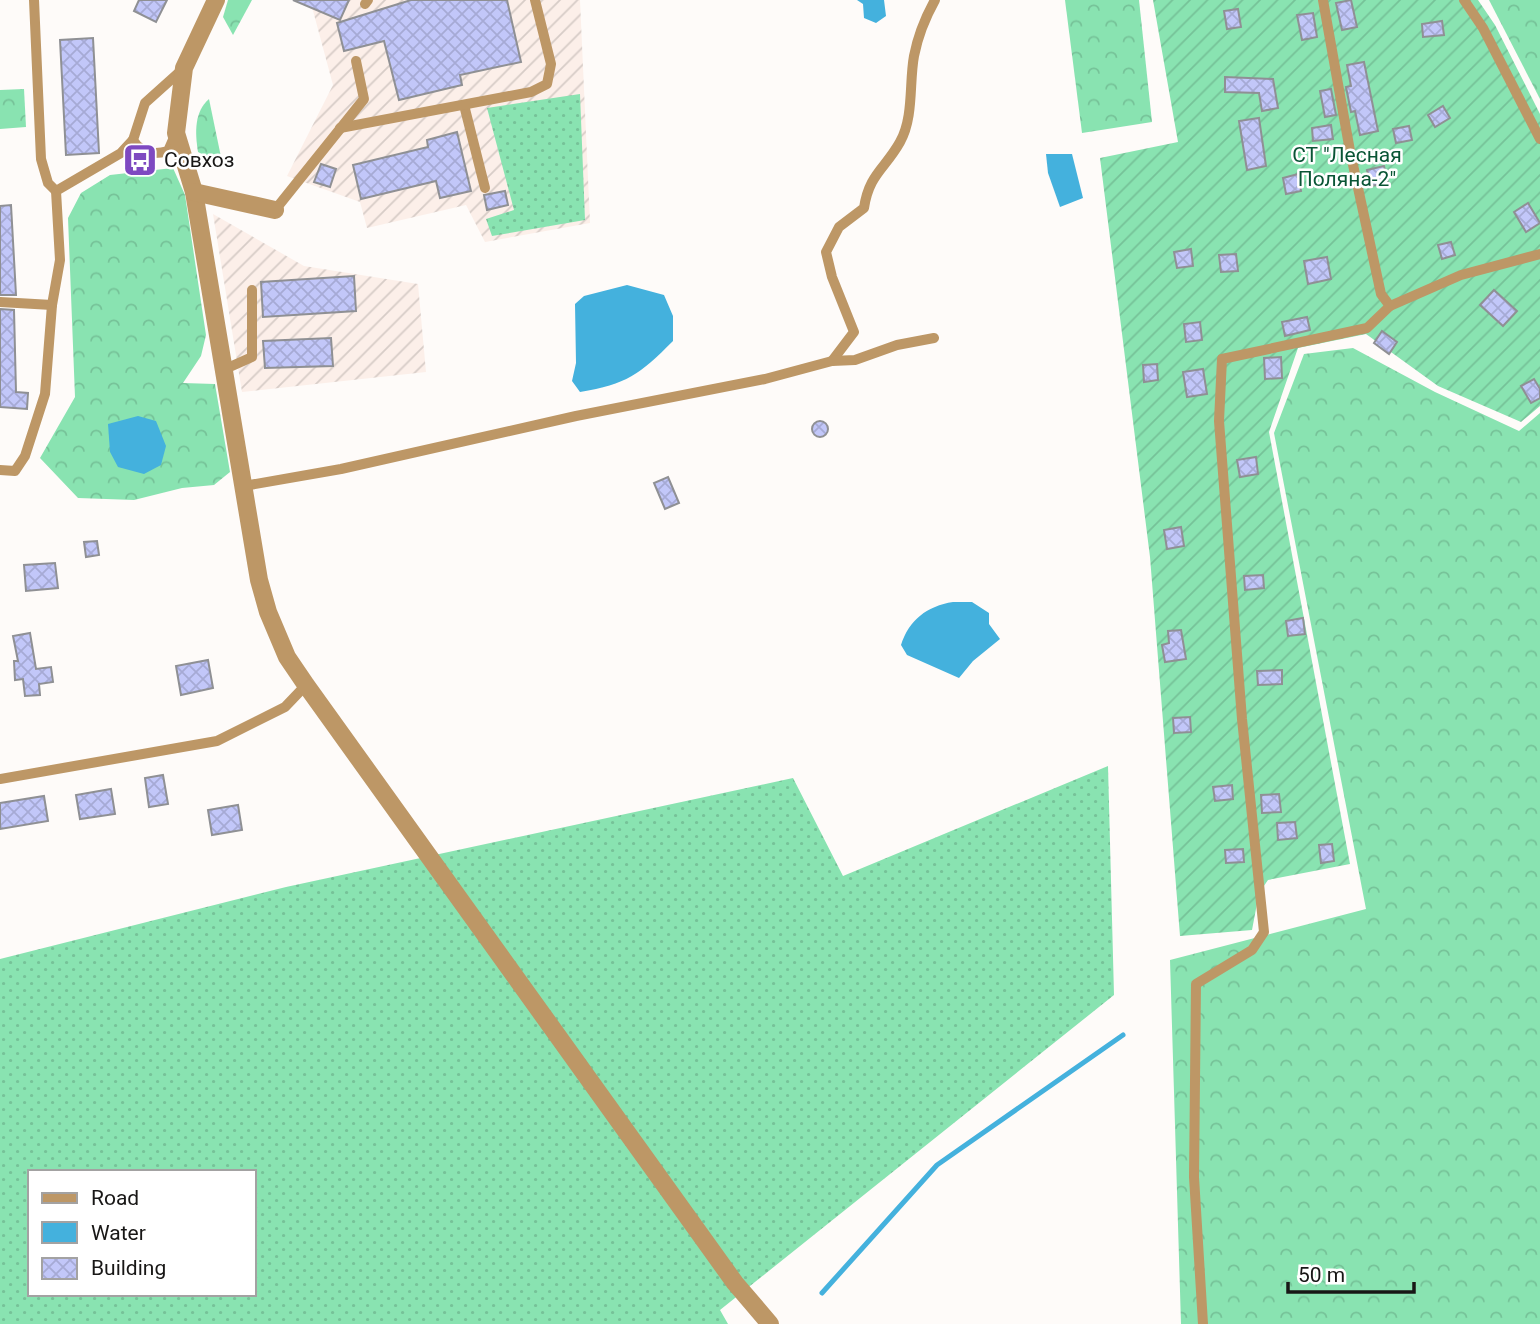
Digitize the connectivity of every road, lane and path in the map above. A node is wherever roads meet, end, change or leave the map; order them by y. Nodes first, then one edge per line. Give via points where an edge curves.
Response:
1 (34, 0) edge
2 (216, 0) edge
3 (535, 0) edge
4 (934, 0) edge
5 (1323, 0) edge
6 (1464, 0) edge
7 (356, 61) dead end
8 (184, 68) junction
9 (464, 105) junction
10 (340, 128) junction
11 (176, 133) junction
12 (1540, 139) edge
13 (133, 140) junction
14 (485, 188) dead end
15 (56, 191) junction
16 (194, 192) junction
17 (275, 210) joint
18 (1540, 254) edge
19 (252, 290) dead end
20 (0, 302) edge
21 (52, 305) junction
22 (1390, 306) junction
23 (933, 338) dead end
24 (832, 361) junction
25 (223, 370) junction
26 (0, 470) edge
27 (244, 486) junction
28 (306, 685) junction
29 (0, 779) edge
30 (770, 1324) edge
31 (1203, 1324) edge

1 - 15 lane via 41,159 48,183
2 - 8 street
3 - 9 lane via 551,64 547,84 531,92
4 - 24 lane via 921,24 913,58 901,141 867,187 864,208 839,227 826,252 854,332
5 - 22 lane via 1349,151 1381,294
6 - 12 lane
7 - 10 lane via 364,99
8 - 11 street
8 - 13 lane via 145,103
9 - 10 lane
9 - 14 lane
10 - 17 lane
11 - 13 lane via 168,151 159,154 143,151
11 - 16 street
13 - 15 lane via 121,153
15 - 21 lane via 60,260
16 - 17 street
16 - 25 street
18 - 22 lane via 1461,275
19 - 25 lane via 252,357
20 - 21 lane
21 - 26 lane via 45,394 37,424 15,471
22 - 31 lane via 1367,328 1222,359 1220,446 1264,932 1252,950 1196,984 1194,1177
23 - 24 lane via 855,360
24 - 27 lane via 341,469
25 - 27 street
27 - 28 street via 268,612 287,657
28 - 29 lane via 285,706 217,741
28 - 30 street via 735,1283

